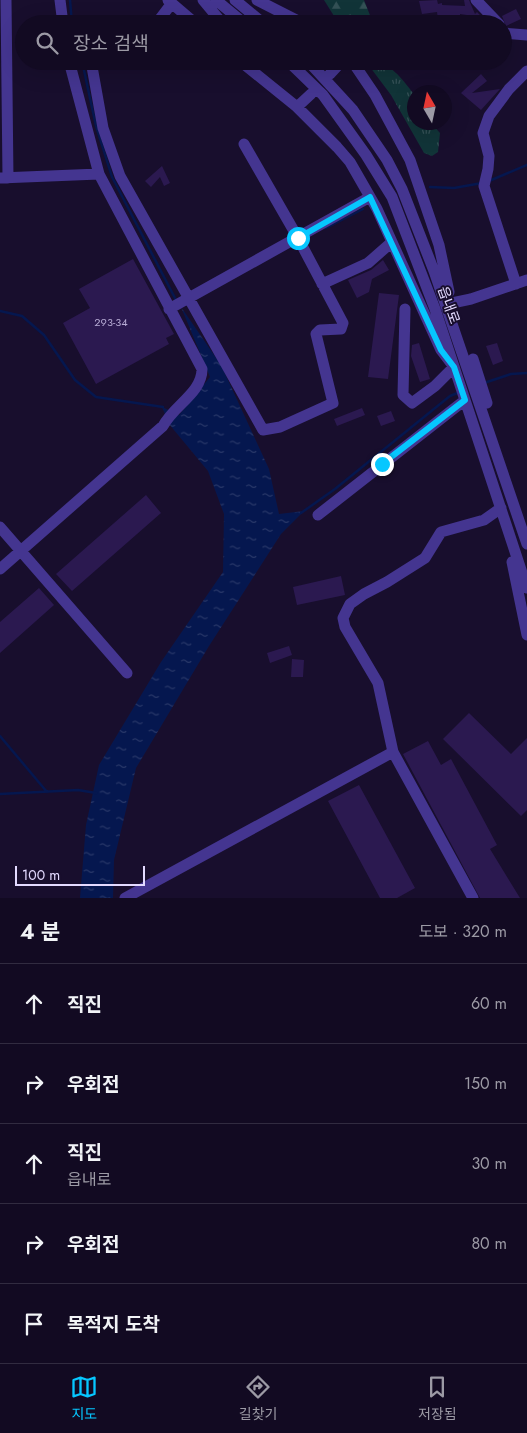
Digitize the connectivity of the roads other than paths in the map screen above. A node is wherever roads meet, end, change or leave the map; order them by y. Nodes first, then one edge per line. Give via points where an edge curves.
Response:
1 (6, 0) edge
2 (60, 0) edge
3 (202, 0) edge
4 (216, 0) edge
5 (235, 0) edge
6 (257, 0) edge
7 (476, 0) edge
8 (170, 2) edge
9 (62, 15) edge
10 (162, 15) edge
11 (185, 15) edge
12 (215, 15) edge
13 (234, 15) edge
14 (253, 15) edge
15 (286, 15) edge
16 (490, 15) edge
17 (512, 33) edge
18 (527, 35) edge
19 (71, 70) edge
20 (93, 70) edge
21 (251, 70) edge
22 (258, 70) edge
23 (297, 70) edge
24 (316, 70) edge
25 (334, 70) edge
26 (358, 70) edge
27 (527, 71) edge
28 (330, 74) dead end
29 (263, 80) junction
30 (311, 94) dead end
31 (297, 108) junction
32 (244, 144) dead end
33 (99, 174) junction
34 (4, 178) edge
35 (370, 197) junction
36 (298, 238) junction
37 (392, 242) junction
38 (522, 282) edge
39 (322, 284) junction
40 (188, 296) junction
41 (452, 302) junction
42 (169, 309) junction
43 (405, 309) dead end
44 (454, 367) junction
45 (463, 394) junction
46 (500, 460) junction
47 (521, 501) edge
48 (501, 508) junction
49 (318, 515) dead end
50 (527, 525) edge
51 (0, 527) edge
52 (527, 544) edge
53 (21, 550) junction
54 (0, 569) edge
55 (527, 588) edge
56 (527, 635) edge
57 (128, 673) dead end
58 (393, 752) junction
59 (124, 898) edge
60 (473, 898) edge

1 - 34 street
2 - 9 street
3 - 12 street
4 - 13 street
5 - 14 street
6 - 15 street
7 - 16 street
8 - 10 street
8 - 11 street
17 - 18 street
19 - 33 street
20 - 40 street via 103,128 120,176
21 - 29 street
22 - 29 street
23 - 44 street, 읍내로 via 323,95 392,197
24 - 46 street, 읍내로 via 353,110 387,160 402,189
25 - 28 street
26 - 41 street via 410,160 439,245
27 - 38 street via 489,116 484,133 489,156 485,181
29 - 31 street
30 - 31 street
31 - 35 street via 337,147
32 - 36 street
33 - 34 street
33 - 42 street
35 - 36 street
35 - 37 street
36 - 39 street
36 - 40 street
37 - 39 street via 368,263
37 - 44 street via 441,350
38 - 41 street
39 - 40 street via 343,323 341,329 320,330 316,334 333,403 280,427 263,430
40 - 42 street
41 - 46 street via 482,383
42 - 53 street via 202,369 202,380 163,426
43 - 44 street via 403,395 412,403
44 - 45 street, 읍내로
45 - 48 street, 읍내로
45 - 49 street
46 - 47 street
46 - 52 street, 읍내로
47 - 50 street
48 - 55 street, 읍내로
48 - 56 street via 498,520 516,579
48 - 58 street via 484,520 441,532 425,558 350,604 343,618 345,627 378,682
51 - 53 street
53 - 54 street
53 - 57 street
58 - 59 street
58 - 60 street

